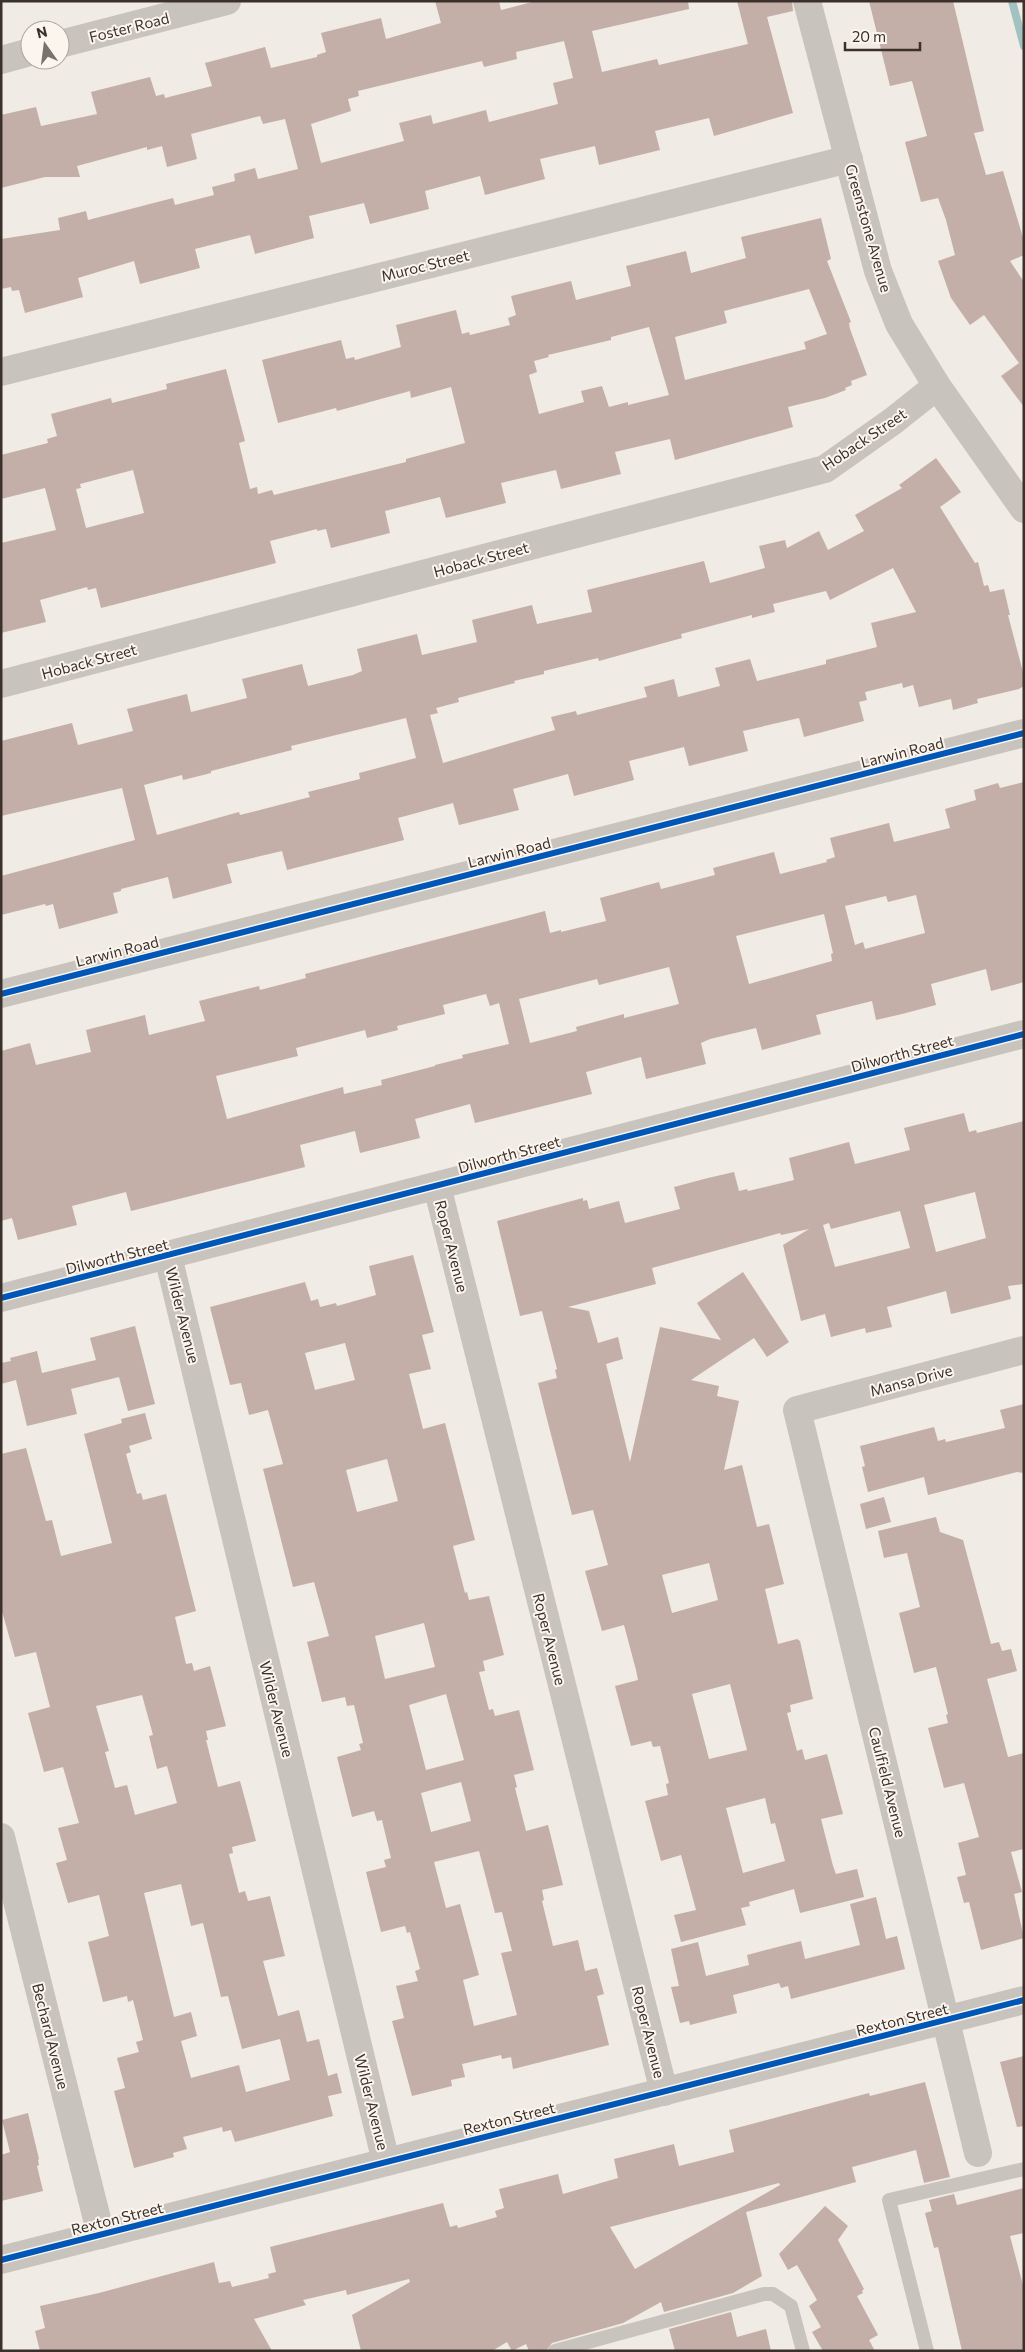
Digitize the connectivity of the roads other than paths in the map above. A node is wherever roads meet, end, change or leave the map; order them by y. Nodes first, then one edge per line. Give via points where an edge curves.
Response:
1 (807, 1) edge
2 (210, 3) edge
3 (70, 41) edge
4 (20, 55) edge
5 (1, 60) edge
6 (849, 159) junction
7 (1, 372) edge
8 (937, 386) junction
9 (1024, 509) edge
10 (1, 684) edge
11 (1024, 734) edge
12 (1, 994) edge
13 (1024, 1034) edge
14 (437, 1186) junction
15 (168, 1256) junction
16 (1, 1298) edge
17 (1024, 1350) edge
18 (797, 1410) joint
19 (1, 1837) edge
20 (1024, 2000) edge
21 (946, 2020) junction
22 (664, 2092) junction
23 (978, 2153) dead end
24 (386, 2162) junction
25 (1024, 2169) edge
26 (101, 2235) junction
27 (1, 2260) edge
28 (555, 2351) edge
29 (803, 2351) edge
30 (928, 2351) edge

1 - 6 street, Greenstone Avenue
2 - 3 street, Foster Road
4 - 5 street
6 - 7 street, Muroc Street
6 - 8 street, Greenstone Avenue via 878,271 899,324
8 - 9 street, Greenstone Avenue
8 - 10 street, Hoback Street via 825,469
11 - 12 street, Larwin Road
13 - 14 street, Dilworth Street
14 - 15 street, Dilworth Street
14 - 22 street, Roper Avenue
15 - 16 street, Dilworth Street
15 - 24 street, Wilder Avenue
17 - 18 street, Mansa Drive
18 - 21 street, Caulfield Avenue
19 - 26 street, Bechard Avenue
20 - 21 street, Rexton Street
21 - 22 street, Rexton Street
21 - 23 street, Caulfield Avenue
22 - 24 street, Rexton Street
24 - 26 street, Rexton Street
25 - 30 lane via 889,2200
26 - 27 street, Rexton Street
28 - 29 lane via 773,2294 791,2306

